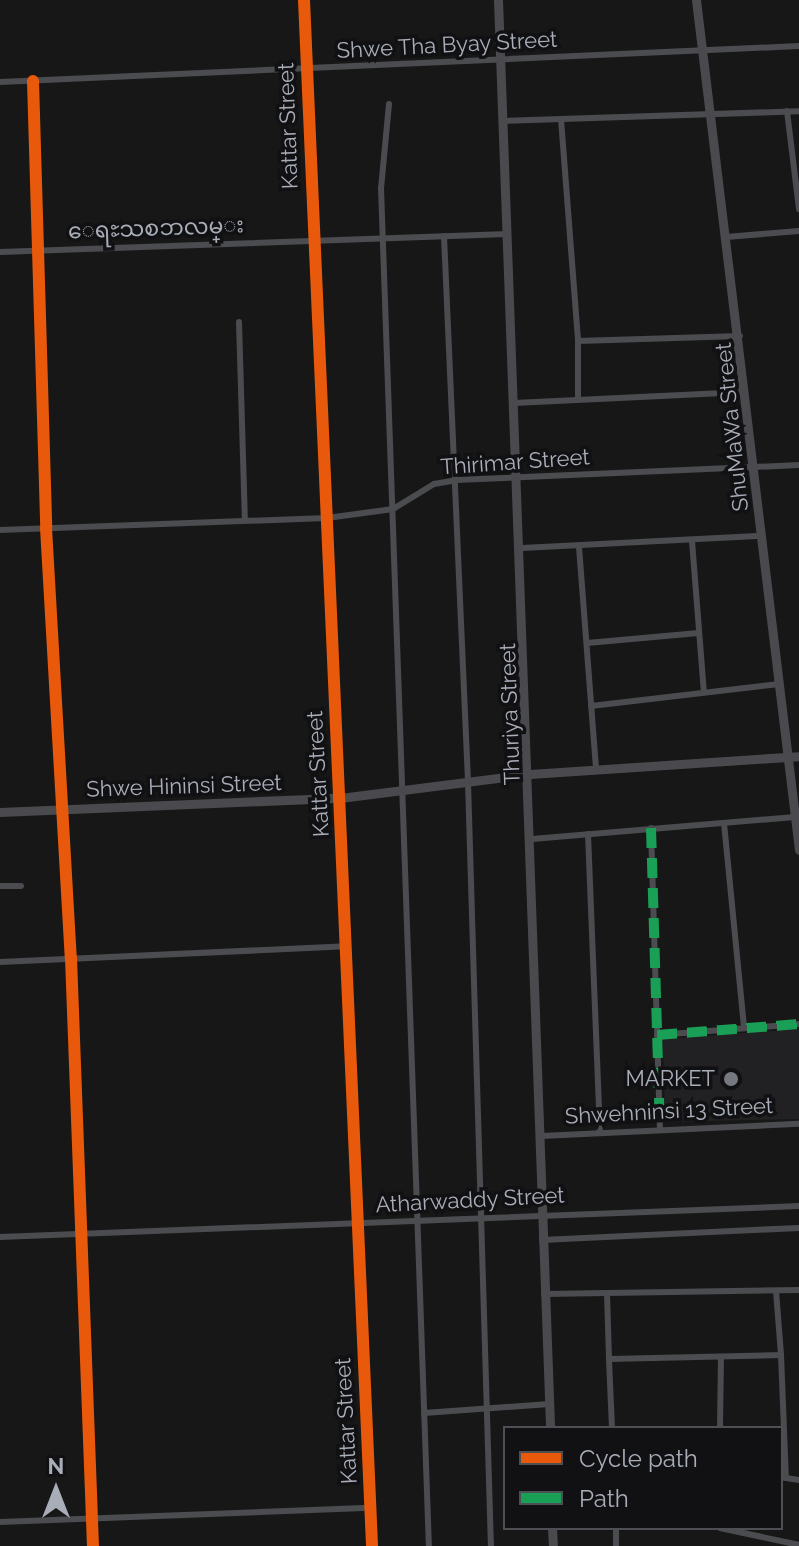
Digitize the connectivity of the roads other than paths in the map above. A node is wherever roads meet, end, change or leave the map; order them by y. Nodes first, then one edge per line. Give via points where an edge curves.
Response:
1 (304, 0) edge
2 (498, 0) edge
3 (696, 0) edge
4 (799, 46) edge
5 (702, 51) junction
6 (502, 60) junction
7 (306, 70) junction
8 (33, 81) junction
9 (0, 82) edge
10 (389, 104) dead end
11 (787, 111) junction
12 (799, 111) edge
13 (711, 114) junction
14 (561, 119) junction
15 (504, 121) junction
16 (799, 209) edge
17 (799, 231) edge
18 (508, 234) junction
19 (444, 236) junction
20 (726, 237) junction
21 (385, 239) junction
22 (313, 241) junction
23 (38, 250) junction
24 (0, 252) edge
25 (239, 322) dead end
26 (740, 336) junction
27 (578, 341) junction
28 (745, 392) junction
29 (578, 399) junction
30 (514, 403) junction
31 (799, 465) edge
32 (755, 466) junction
33 (519, 478) junction
34 (456, 480) junction
35 (393, 509) junction
36 (327, 518) junction
37 (245, 520) junction
38 (46, 528) junction
39 (0, 530) edge
40 (762, 536) junction
41 (692, 541) junction
42 (579, 547) junction
43 (522, 548) junction
44 (699, 633) junction
45 (587, 643) junction
46 (777, 684) junction
47 (704, 693) junction
48 (591, 706) junction
49 (799, 756) edge
50 (786, 757) junction
51 (596, 770) junction
52 (530, 774) junction
53 (468, 782) junction
54 (403, 790) junction
55 (340, 798) junction
56 (64, 809) junction
57 (0, 812) edge
58 (795, 817) junction
59 (724, 823) junction
60 (651, 828) junction
61 (588, 834) junction
62 (532, 839) junction
63 (799, 850) edge
64 (0, 886) edge
65 (21, 886) dead end
66 (346, 946) junction
67 (71, 958) junction
68 (0, 962) edge
69 (799, 1024) edge
70 (744, 1028) junction
71 (657, 1035) junction
72 (799, 1124) edge
73 (660, 1127) junction
74 (600, 1132) junction
75 (541, 1136) junction
76 (799, 1206) edge
77 (542, 1213) junction
78 (480, 1219) junction
79 (418, 1221) junction
80 (358, 1224) junction
81 (799, 1228) edge
82 (82, 1234) junction
83 (0, 1237) edge
84 (542, 1240) junction
85 (799, 1290) edge
86 (776, 1291) junction
87 (544, 1294) junction
88 (607, 1294) junction
89 (781, 1355) junction
90 (721, 1358) junction
91 (609, 1359) junction
92 (550, 1404) junction
93 (486, 1411) junction
94 (424, 1413) junction
95 (550, 1426) edge
96 (612, 1426) edge
97 (720, 1426) edge
98 (783, 1426) edge
99 (783, 1437) edge
100 (784, 1478) edge
101 (799, 1480) edge
102 (370, 1508) junction
103 (92, 1518) junction
104 (0, 1522) edge
105 (729, 1530) edge
106 (794, 1545) edge
107 (93, 1546) edge
108 (372, 1546) edge
109 (429, 1546) edge
110 (491, 1546) edge

1 - 7 street, Kattar Street
2 - 6 street, Thuriya Street
3 - 5 street, ShuMaWa Street
4 - 5 street, Shwe Tha Byay Street
5 - 6 street, Shwe Tha Byay Street
5 - 13 street, ShuMaWa Street
6 - 7 street, Shwe Tha Byay Street
6 - 15 street, Thuriya Street
7 - 8 street, Shwe Tha Byay Street
7 - 22 street, Kattar Street
8 - 9 street, Shwe Tha Byay Street
8 - 23 street
10 - 21 street via 381,188
11 - 12 street
11 - 13 street
11 - 16 street
13 - 14 street
13 - 20 street, ShuMaWa Street
14 - 15 street
14 - 27 street
15 - 18 street, Thuriya Street
17 - 20 street
18 - 19 street, ေရႊသစၥာလမ္း
18 - 30 street, Thuriya Street
19 - 21 street, ေရႊသစၥာလမ္း
19 - 34 street
20 - 26 street, ShuMaWa Street
21 - 22 street, ေရႊသစၥာလမ္း
21 - 35 street
22 - 23 street, ေရႊသစၥာလမ္း
22 - 36 street, Kattar Street
23 - 24 street, ေရႊသစၥာလမ္း
23 - 38 street
25 - 37 street
26 - 27 street
26 - 28 street, ShuMaWa Street
27 - 29 street
28 - 29 street
28 - 32 street, ShuMaWa Street
29 - 30 street
30 - 33 street, Thuriya Street
31 - 32 street, Thirimar Street
32 - 33 street, Thirimar Street
32 - 40 street, ShuMaWa Street
33 - 34 street, Thirimar Street
33 - 43 street, Thuriya Street
34 - 35 street, Thirimar Street via 434,484
34 - 53 street
35 - 36 street, Thirimar Street
35 - 54 street
36 - 37 street, Thirimar Street
36 - 55 street, Kattar Street
37 - 38 street, Thirimar Street
38 - 39 street, Thirimar Street
38 - 56 street
40 - 41 street
40 - 46 street, ShuMaWa Street
41 - 42 street
41 - 44 street
42 - 43 street
42 - 45 street
43 - 52 street, Thuriya Street
44 - 45 street
44 - 47 street
45 - 48 street
46 - 47 street
46 - 50 street, ShuMaWa Street
47 - 48 street
48 - 51 street
49 - 50 street, Shwe Hininsi Street
50 - 51 street, Shwe Hininsi Street
50 - 58 street, ShuMaWa Street
51 - 52 street, Shwe Hininsi Street
52 - 53 street, Shwe Hininsi Street
52 - 62 street, Thuriya Street
53 - 54 street, Shwe Hininsi Street
53 - 78 street
54 - 55 street, Shwe Hininsi Street
54 - 79 street
55 - 56 street, Shwe Hininsi Street
55 - 66 street, Kattar Street
56 - 57 street, Shwe Hininsi Street
56 - 67 street
58 - 59 street
58 - 63 street, ShuMaWa Street
59 - 60 street
59 - 70 street
60 - 61 street
60 - 71 street
61 - 62 street
61 - 74 street
62 - 75 street, Thuriya Street
64 - 65 street
66 - 67 street
66 - 80 street, Kattar Street
67 - 68 street
67 - 82 street
69 - 70 street
70 - 71 street
71 - 73 street
72 - 73 street, Shwehninsi 13 Street
73 - 74 street, Shwehninsi 13 Street
74 - 75 street, Shwehninsi 13 Street
75 - 77 street, Thuriya Street
76 - 77 street, Atharwaddy Street
77 - 78 street, Atharwaddy Street
77 - 84 street, Thuriya Street
78 - 79 street, Atharwaddy Street
78 - 93 street
79 - 80 street, Atharwaddy Street
79 - 94 street
80 - 82 street, Atharwaddy Street
80 - 102 street, Kattar Street
81 - 84 street
82 - 83 street, Atharwaddy Street
82 - 103 street
84 - 87 street, Thuriya Street
85 - 86 street
86 - 88 street
86 - 89 street
87 - 88 street
87 - 92 street, Thuriya Street
88 - 91 street
89 - 90 street
89 - 98 street
90 - 91 street
90 - 97 street
91 - 96 street
92 - 93 street
92 - 95 street, Thuriya Street
93 - 94 street
93 - 110 street
94 - 109 street
99 - 100 street
100 - 101 street
102 - 103 street
102 - 108 street, Kattar Street
103 - 104 street
103 - 107 street
105 - 106 street

